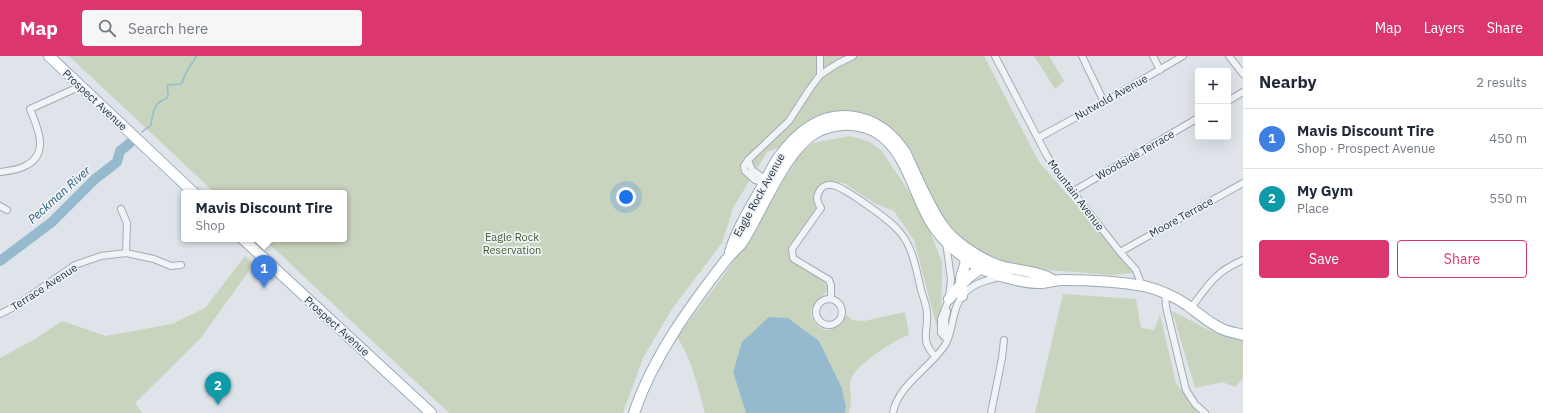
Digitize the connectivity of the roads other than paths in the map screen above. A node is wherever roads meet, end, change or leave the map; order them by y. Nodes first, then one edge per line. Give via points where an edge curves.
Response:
1 (49, 56) edge
2 (820, 56) edge
3 (842, 56) edge
4 (995, 56) edge
5 (1082, 56) edge
6 (1153, 56) edge
7 (1183, 56) edge
8 (1229, 56) edge
9 (852, 57) edge
10 (1160, 70) junction
11 (1243, 74) edge
12 (820, 75) junction
13 (80, 86) junction
14 (1243, 92) edge
15 (1231, 99) edge
16 (1104, 102) junction
17 (1195, 120) edge
18 (1038, 138) junction
19 (0, 172) edge
20 (764, 183) junction
21 (1243, 183) edge
22 (775, 185) junction
23 (191, 190) edge
24 (1072, 192) junction
25 (0, 206) edge
26 (121, 209) dead end
27 (7, 210) dead end
28 (754, 221) junction
29 (948, 231) junction
30 (246, 242) edge
31 (946, 242) junction
32 (1120, 252) junction
33 (126, 253) junction
34 (728, 258) junction
35 (966, 259) junction
36 (1243, 260) edge
37 (181, 265) dead end
38 (982, 269) junction
39 (1039, 274) junction
40 (1002, 277) junction
41 (1053, 280) junction
42 (962, 285) junction
43 (1142, 286) junction
44 (1165, 292) junction
45 (962, 296) junction
46 (831, 299) junction
47 (949, 302) junction
48 (1191, 308) junction
49 (0, 314) edge
50 (1243, 334) edge
51 (947, 339) junction
52 (1004, 340) dead end
53 (936, 356) junction
54 (431, 413) edge
55 (634, 413) edge
56 (893, 413) edge
57 (991, 413) edge
58 (1204, 413) edge

1 - 13 main road, Prospect Avenue
2 - 12 street
3 - 9 street
4 - 18 street, Mountain Avenue
5 - 16 street
6 - 10 street
7 - 10 street, Nutwold Avenue
8 - 11 street
9 - 12 street
10 - 16 street, Nutwold Avenue
12 - 20 street via 789,121 744,166 745,171 755,180
13 - 19 street via 30,109 41,138 36,157 29,165
13 - 23 main road, Prospect Avenue
14 - 15 street
16 - 18 street, Nutwold Avenue
17 - 24 street, Woodside Terrace
18 - 24 street, Mountain Avenue via 1057,172
20 - 22 main road
20 - 28 main road via 766,188 754,212
20 - 29 main road, Eagle Rock Avenue via 792,140 815,122 842,116 867,120 879,125 897,141 937,216
20 - 34 main road, Eagle Rock Avenue via 746,214
21 - 32 street, Moore Terrace
22 - 28 main road, Eagle Rock Avenue
22 - 31 main road, Eagle Rock Avenue via 785,165 816,132 833,126 863,126 879,134 898,154 930,221
24 - 32 street, Mountain Avenue
25 - 27 street
26 - 33 street via 127,223
28 - 34 main road, Eagle Rock Avenue
29 - 35 main road via 952,241
29 - 39 main road, Eagle Rock Avenue via 986,260 1006,268
30 - 54 main road, Prospect Avenue
31 - 35 main road, Eagle Rock Avenue
31 - 47 street via 951,279
32 - 43 street, Mountain Avenue via 1136,270
33 - 37 street, Terrace Avenue via 154,259 171,266
33 - 49 street, Terrace Avenue via 101,256 75,265
34 - 55 main road, Eagle Rock Avenue via 671,338 642,389
35 - 38 main road, Eagle Rock Avenue
35 - 42 main road
36 - 48 street via 1220,272
38 - 39 main road via 992,268 1015,275
38 - 40 main road, Eagle Rock Avenue
38 - 42 main road
39 - 41 main road, Eagle Rock Avenue
40 - 41 main road, Eagle Rock Avenue via 1042,283
40 - 45 street via 980,283
41 - 43 main road, Eagle Rock Avenue
42 - 45 main road
42 - 47 main road
43 - 44 main road, Eagle Rock Avenue
44 - 48 main road, Eagle Rock Avenue
44 - 58 street via 1166,308 1186,390
45 - 51 street
46 - 46 street via 821,301 815,309 817,320 826,325 836,323 842,315 840,305
46 - 53 street via 829,280 794,259 792,249 821,208 817,200 818,193 823,187 831,185 855,197 898,229 912,251 927,313 925,342
47 - 51 street via 945,321
48 - 50 main road, Eagle Rock Avenue via 1223,329
51 - 53 street
52 - 57 street
53 - 56 street via 903,392

